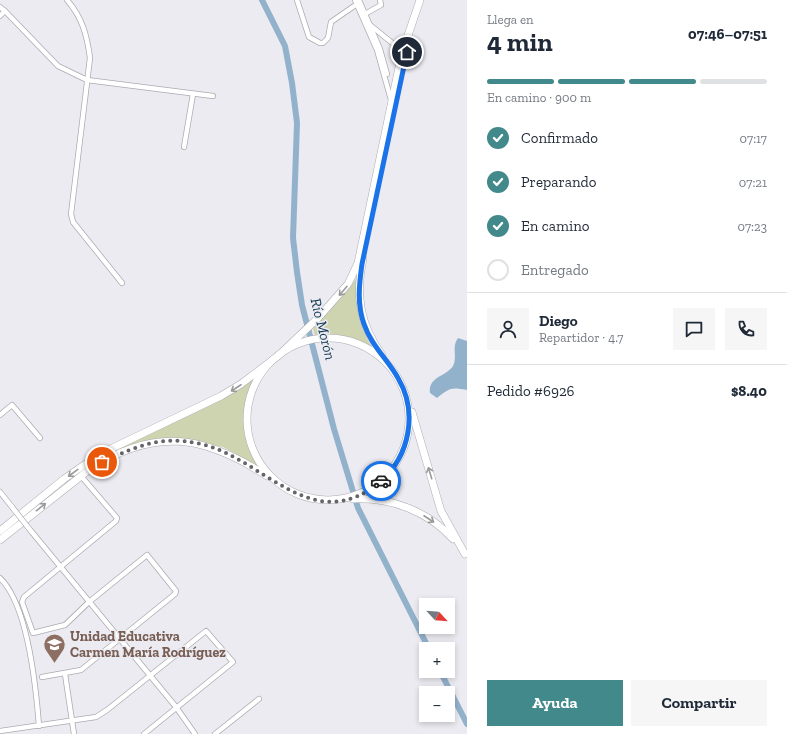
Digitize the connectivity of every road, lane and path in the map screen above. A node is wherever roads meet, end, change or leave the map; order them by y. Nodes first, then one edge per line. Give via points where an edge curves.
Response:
1 (67, 0) edge
2 (297, 0) edge
3 (380, 0) edge
4 (420, 0) edge
5 (424, 0) edge
6 (357, 1) edge
7 (0, 7) edge
8 (4, 11) junction
9 (365, 14) junction
10 (0, 16) edge
11 (370, 25) junction
12 (405, 51) junction
13 (88, 80) junction
14 (396, 91) junction
15 (193, 94) junction
16 (213, 96) dead end
17 (392, 102) junction
18 (184, 147) dead end
19 (122, 283) dead end
20 (302, 339) junction
21 (278, 356) junction
22 (390, 366) junction
23 (406, 395) junction
24 (1, 413) edge
25 (40, 438) dead end
26 (81, 476) junction
27 (281, 486) junction
28 (0, 492) edge
29 (359, 497) junction
30 (0, 531) edge
31 (0, 540) edge
32 (466, 555) edge
33 (60, 566) junction
34 (0, 578) edge
35 (89, 602) junction
36 (119, 639) junction
37 (65, 674) junction
38 (150, 676) junction
39 (42, 677) dead end
40 (259, 699) dead end
41 (176, 708) junction
42 (72, 720) junction
43 (39, 726) junction
44 (0, 732) edge
45 (74, 734) edge
46 (144, 734) edge
47 (195, 734) edge
48 (215, 734) edge

1 - 13 street via 81,18 87,39 90,58
2 - 6 street via 309,37 320,43 328,38 330,22
3 - 9 street via 381,5
4 - 12 highway
5 - 12 highway
6 - 9 street
6 - 17 street via 377,50
7 - 8 street
8 - 10 street
8 - 13 street via 58,66
9 - 11 street
11 - 12 street
11 - 14 street via 390,85
12 - 14 highway
13 - 15 street
13 - 19 street via 71,214 73,222
14 - 17 highway
14 - 22 highway via 359,291 365,326
15 - 16 street
15 - 18 street
17 -> 20 highway via 356,270 348,284
20 - 21 highway
20 - 22 highway via 340,339 358,344 376,353
21 - 27 highway via 264,370 254,386 248,405 247,425 251,444 259,462
21 -> 30 highway via 242,384 221,396 100,454 64,479
22 - 23 highway
23 - 29 highway via 409,421 407,440 402,452 383,479
32 -> 23 highway via 441,511
24 - 25 street via 12,405
26 - 27 highway via 102,462 132,448 150,442 174,441 201,444 223,451 242,460
31 -> 26 highway
26 - 33 street via 117,518
27 - 29 highway via 298,495 323,501
28 - 33 street, bridge
29 -> 32 highway via 386,501 417,512 447,533
33 - 35 street
33 - 35 street via 24,597 22,602 33,633 64,625
34 - 43 street via 7,584 16,600 35,677
35 - 36 street
35 - 36 street via 147,555 176,591 175,594
36 - 37 street via 81,670
36 - 38 street
37 - 39 street
37 - 42 street
38 - 41 street
38 - 41 street via 206,631 234,662
38 - 42 street via 96,717
40 - 48 street
41 - 46 street
41 - 47 street
42 - 43 street
42 - 45 street
43 - 44 street

